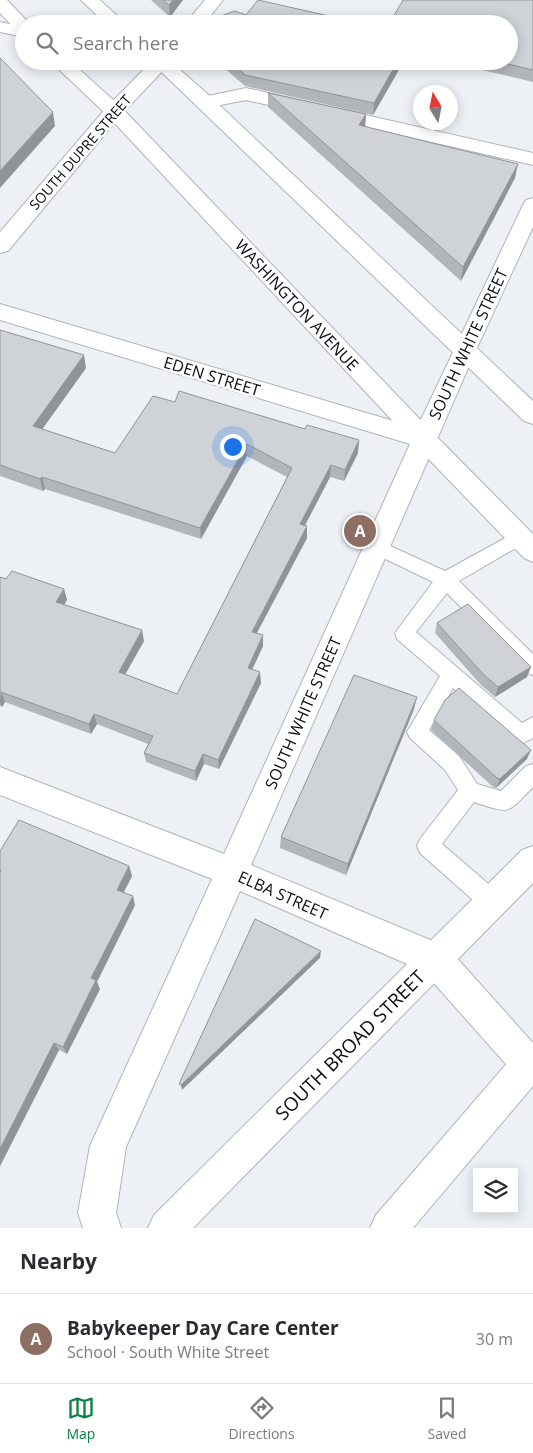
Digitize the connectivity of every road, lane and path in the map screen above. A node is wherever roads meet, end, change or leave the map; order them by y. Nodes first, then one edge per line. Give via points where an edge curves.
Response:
1 (90, 0) edge
2 (214, 0) edge
3 (0, 3) edge
4 (107, 15) edge
5 (202, 15) edge
6 (15, 20) edge
7 (0, 27) edge
8 (15, 29) edge
9 (70, 70) edge
10 (153, 70) edge
11 (170, 70) edge
12 (205, 102) junction
13 (114, 111) junction
14 (533, 159) edge
15 (533, 205) edge
16 (0, 246) edge
17 (0, 312) edge
18 (464, 350) junction
19 (533, 415) edge
20 (425, 440) junction
21 (526, 544) edge
22 (377, 547) junction
23 (446, 580) junction
24 (533, 667) edge
25 (450, 674) junction
26 (529, 736) edge
27 (533, 773) edge
28 (0, 781) edge
29 (470, 791) junction
30 (533, 860) edge
31 (232, 872) junction
32 (491, 901) junction
33 (435, 959) junction
34 (532, 1064) edge
35 (102, 1228) edge
36 (167, 1228) edge
37 (389, 1228) edge

1 - 4 street
2 - 5 street
3 - 6 street
7 - 8 street
9 - 13 street, WASHINGTON AVENUE
10 - 13 street, SOUTH DUPRE STREET
11 - 12 street
12 - 14 street via 246,94
12 - 18 street
13 - 16 street, SOUTH DUPRE STREET
13 - 20 street, WASHINGTON AVENUE
15 - 18 street, SOUTH WHITE STREET
17 - 20 street, EDEN STREET
18 - 19 street
18 - 20 street, SOUTH WHITE STREET
20 - 21 street, WASHINGTON AVENUE
20 - 22 street, SOUTH WHITE STREET
21 - 23 lane
22 - 23 lane
22 - 31 street, SOUTH WHITE STREET
23 - 24 lane
23 - 25 lane via 404,633
25 - 26 lane via 495,722
25 - 29 lane via 417,732 455,759
27 - 29 lane via 504,802
28 - 31 street, ELBA STREET
29 - 32 lane via 428,846
30 - 32 street, SOUTH BROAD STREET
31 - 33 street, ELBA STREET
31 - 35 street, SOUTH WHITE STREET via 108,1146 97,1213
32 - 33 street, SOUTH BROAD STREET
33 - 34 street, ELBA STREET
33 - 36 street, SOUTH BROAD STREET
34 - 37 street

